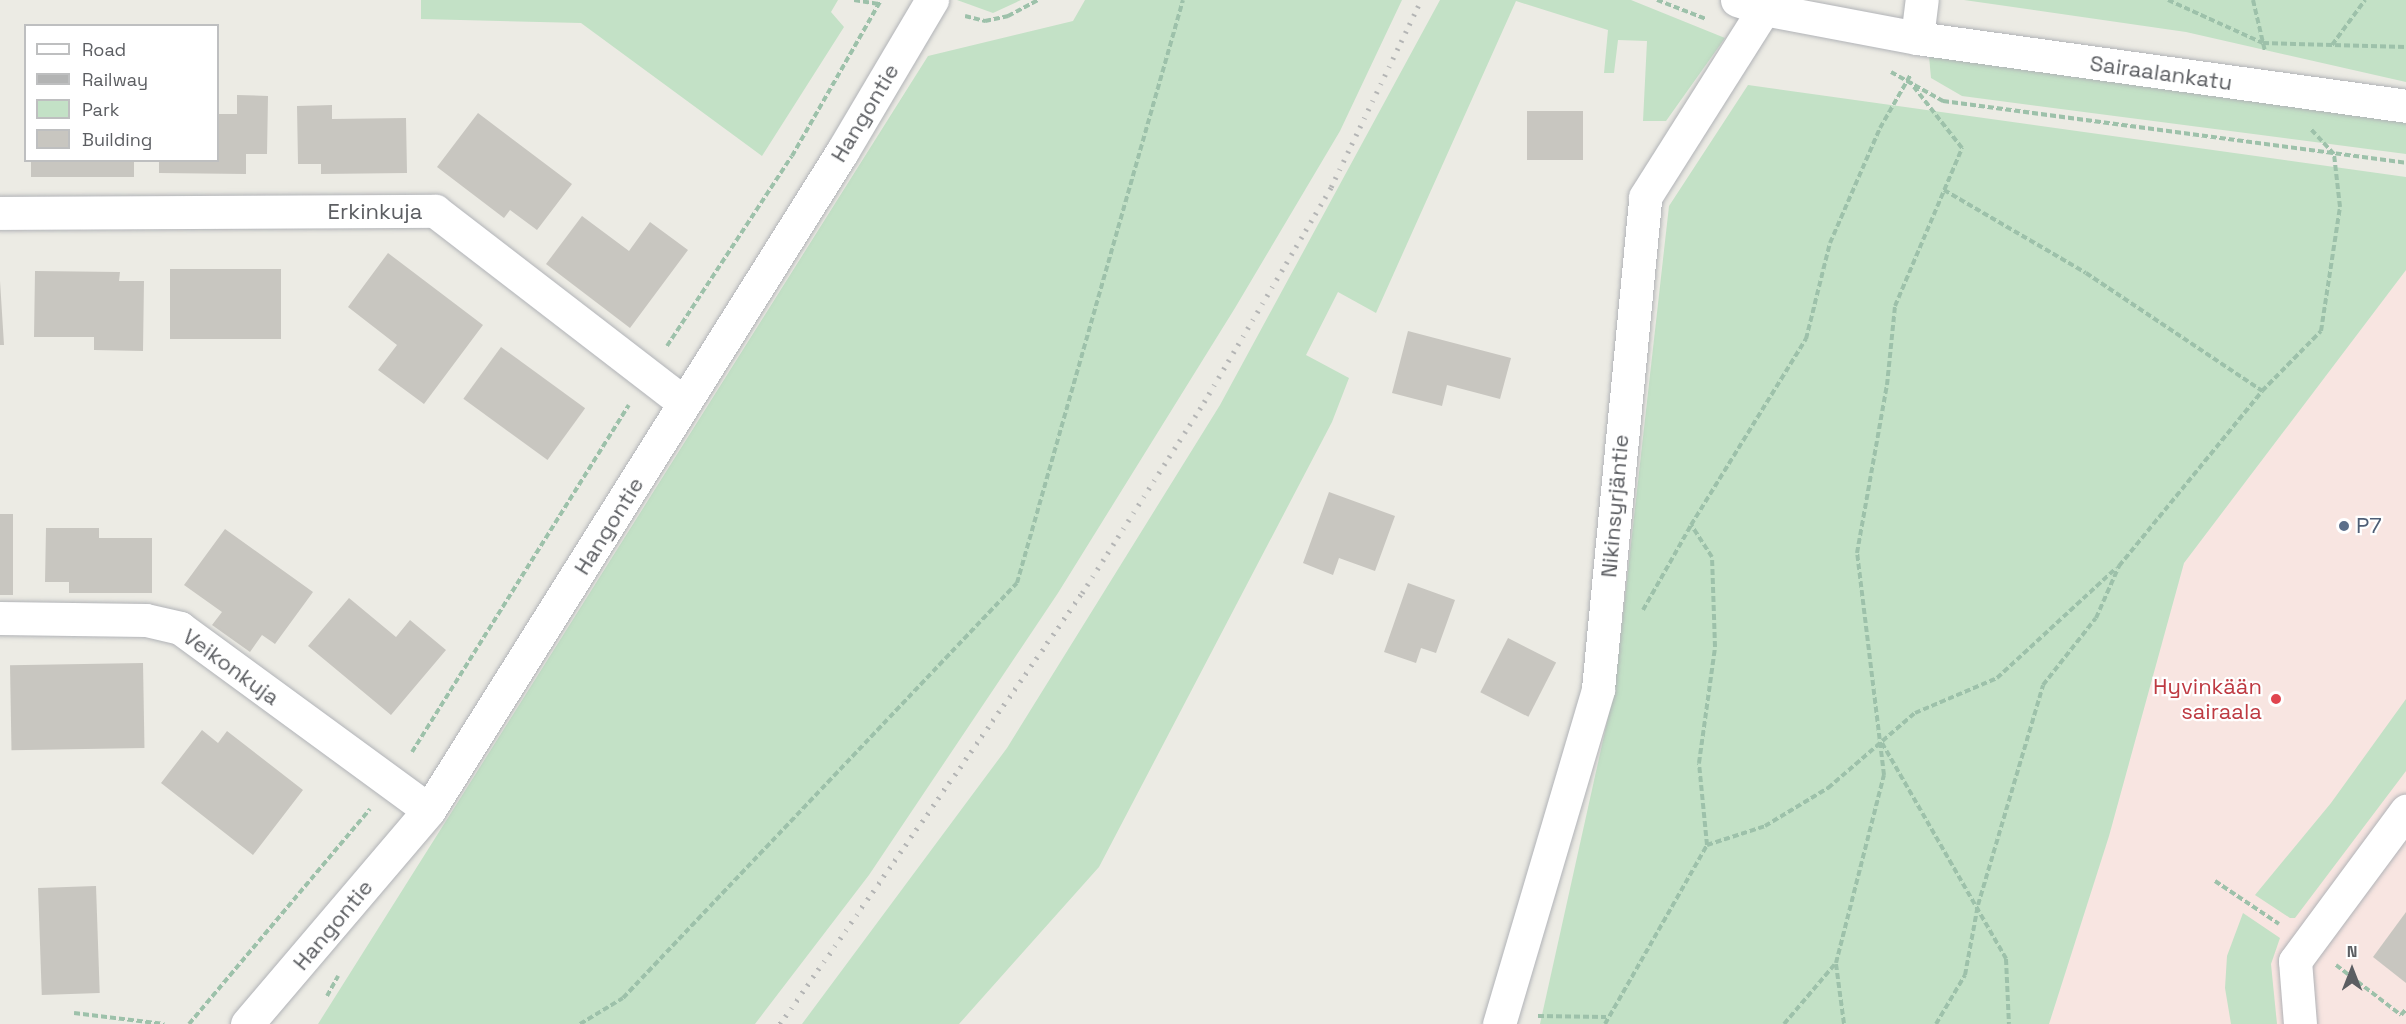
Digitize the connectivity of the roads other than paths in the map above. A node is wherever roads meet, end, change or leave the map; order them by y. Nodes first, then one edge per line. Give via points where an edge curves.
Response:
1 (932, 0) edge
2 (1922, 0) edge
3 (1750, 15) edge
4 (1917, 38) junction
5 (2406, 106) edge
6 (0, 213) edge
7 (684, 403) junction
8 (0, 618) edge
9 (429, 810) junction
10 (2406, 811) edge
11 (1497, 1021) edge
12 (247, 1024) edge
13 (2300, 1024) edge

1 - 7 street, Hangontie
2 - 4 street
3 - 4 street, Sairaalankatu
3 - 11 street, Nikinsyrjäntie via 1645,197 1598,689
4 - 5 street, Sairaalankatu
6 - 7 street, Erkinkuja via 435,211 646,378
7 - 9 street, Hangontie
8 - 9 street, Veikonkuja via 146,620 180,628
9 - 12 street, Hangontie
10 - 13 street via 2295,961

